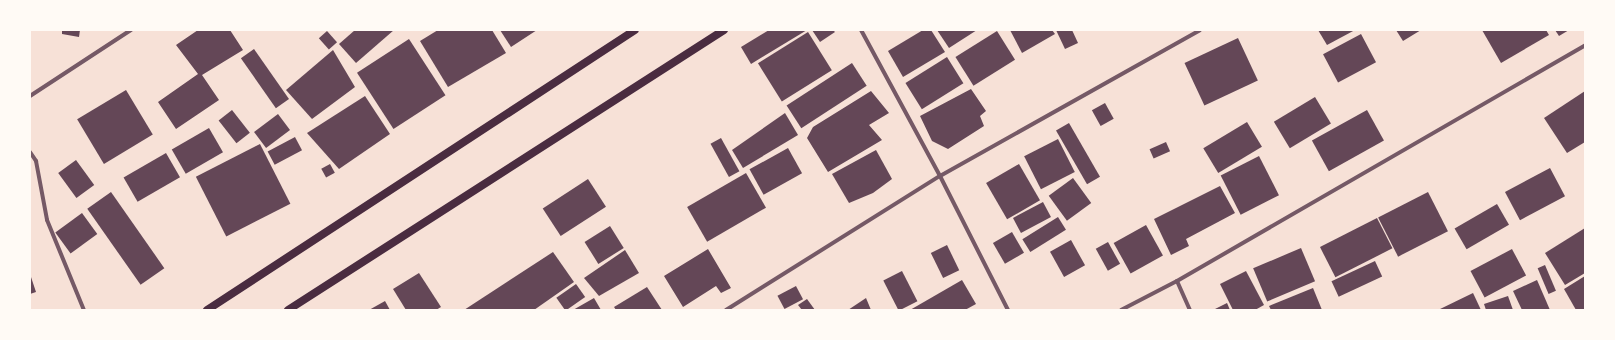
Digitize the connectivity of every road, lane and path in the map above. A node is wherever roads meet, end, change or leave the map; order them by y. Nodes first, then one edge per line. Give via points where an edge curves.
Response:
1 (131, 30) edge
2 (635, 30) edge
3 (724, 30) edge
4 (860, 30) edge
5 (1200, 30) edge
6 (1585, 45) edge
7 (30, 96) edge
8 (30, 152) edge
9 (940, 176) junction
10 (1177, 281) junction
11 (84, 310) edge
12 (207, 310) edge
13 (288, 310) edge
14 (726, 310) edge
15 (1008, 310) edge
16 (1121, 310) edge
17 (1190, 310) edge

1 - 7 street
2 - 12 main road
3 - 13 main road
4 - 9 street
5 - 9 street
6 - 10 street
8 - 11 street via 36,160 48,220
9 - 14 street
9 - 15 street
10 - 16 street
10 - 17 street

